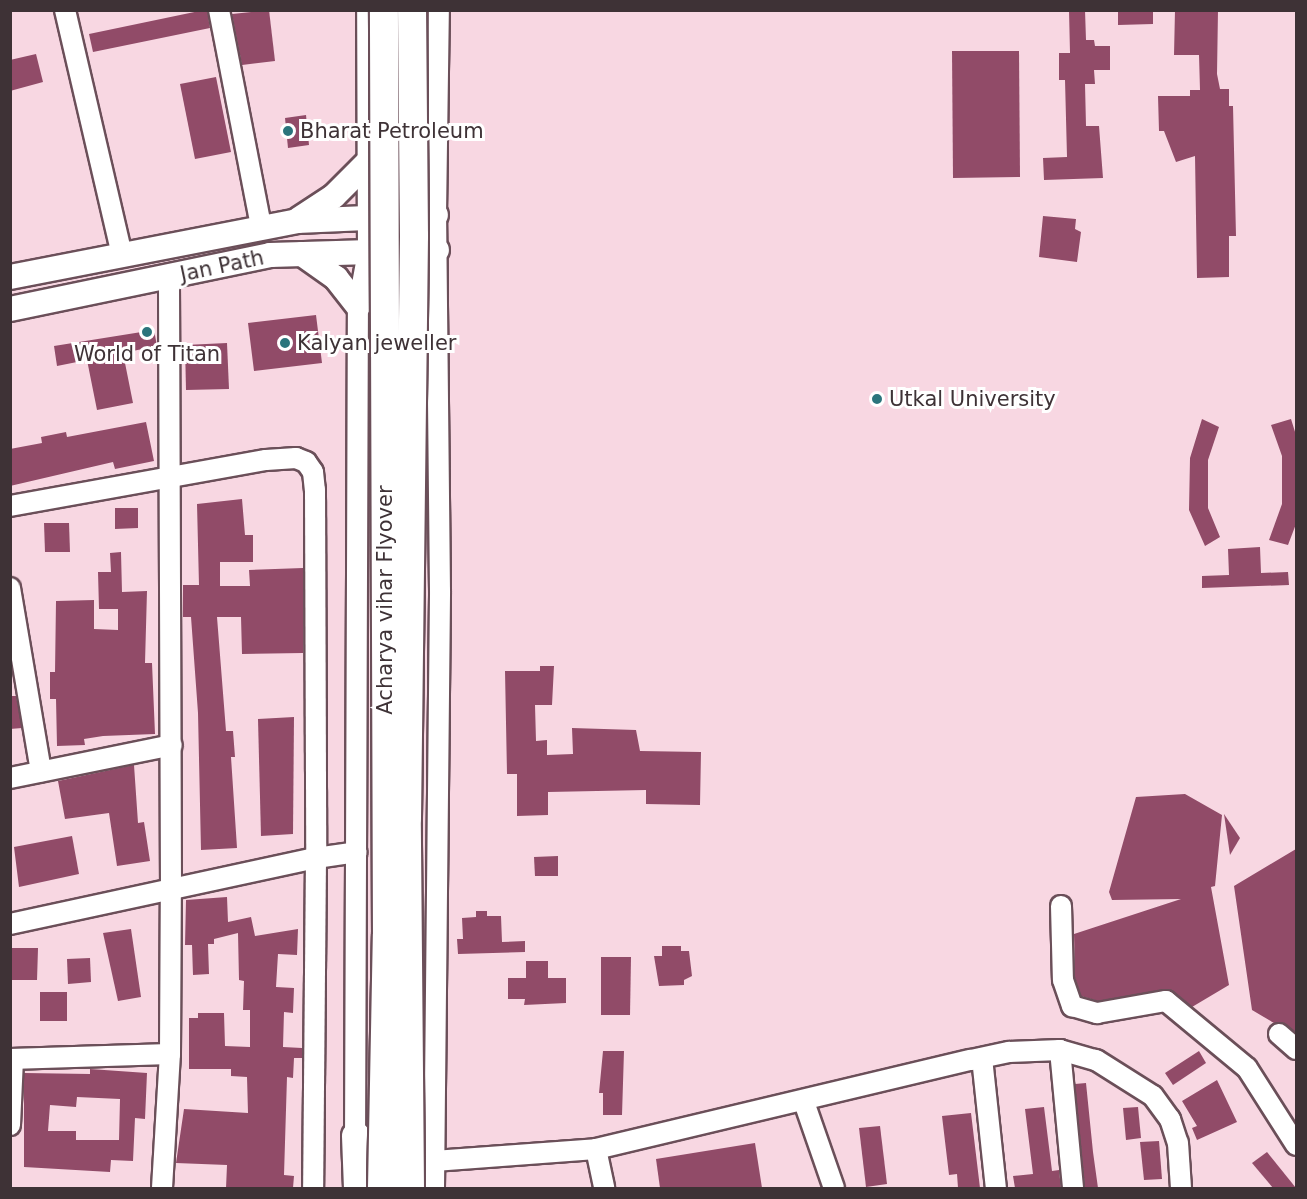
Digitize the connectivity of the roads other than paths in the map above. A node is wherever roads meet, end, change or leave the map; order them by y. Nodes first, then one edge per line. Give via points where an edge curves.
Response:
1 (65, 10) edge
2 (219, 10) edge
3 (367, 10) edge
4 (384, 10) edge
5 (412, 10) edge
6 (439, 10) edge
7 (367, 163) junction
8 (436, 215) junction
9 (367, 218) junction
10 (297, 221) junction
11 (261, 226) junction
12 (437, 250) junction
13 (368, 252) junction
14 (302, 254) junction
15 (122, 255) junction
16 (10, 277) edge
17 (169, 278) junction
18 (358, 306) junction
19 (10, 309) edge
20 (169, 477) junction
21 (10, 506) edge
22 (10, 588) edge
23 (172, 746) junction
24 (41, 771) junction
25 (10, 778) edge
26 (357, 852) junction
27 (316, 858) junction
28 (171, 888) junction
29 (1061, 906) dead end
30 (10, 924) edge
31 (1279, 1034) dead end
32 (1296, 1049) edge
33 (1060, 1050) junction
34 (170, 1054) junction
35 (982, 1058) junction
36 (12, 1059) edge
37 (804, 1102) junction
38 (10, 1125) edge
39 (356, 1136) junction
40 (1296, 1145) edge
41 (596, 1149) junction
42 (434, 1161) junction
43 (162, 1188) edge
44 (313, 1188) edge
45 (351, 1188) edge
46 (358, 1188) edge
47 (382, 1188) edge
48 (410, 1188) edge
49 (434, 1188) edge
50 (604, 1188) edge
51 (834, 1188) edge
52 (996, 1188) edge
53 (1073, 1188) edge
54 (1181, 1188) edge

1 - 15 street
2 - 11 street
3 - 7 street
4 - 47 highway, Acharya vihar Flyover, bridge via 387,958
5 - 48 highway, Acharya vihar Flyover, bridge via 414,236 407,818
6 - 8 street
7 - 9 street
7 - 10 main road via 334,196
8 - 9 main road, Jan Path
8 - 12 street
9 - 10 main road, Jan Path
9 - 13 street
10 - 11 main road, Jan Path
11 - 15 main road, Jan Path
12 - 13 main road, Jan Path
12 - 42 street via 440,591
13 - 14 main road, Jan Path
13 - 18 street
14 - 17 main road, Jan Path via 270,255
14 - 18 main road via 336,278
15 - 16 main road, Jan Path
17 - 19 main road, Jan Path
17 - 20 street
18 - 26 street
20 - 21 street
20 - 23 street
20 - 27 street via 284,458 306,462 313,472
22 - 24 street
23 - 24 street
23 - 28 street
24 - 25 street
26 - 27 street
26 - 39 street
27 - 28 street
27 - 44 street
28 - 30 street
28 - 34 street
29 - 40 street via 1063,980 1072,1006 1097,1013 1166,1001 1247,1068
31 - 32 street
33 - 35 street via 1010,1052
33 - 53 street
33 - 54 street via 1096,1060 1153,1096 1170,1119 1178,1143
34 - 36 street
34 - 43 street
35 - 37 street
35 - 52 street
36 - 38 street
37 - 41 street
37 - 51 street
39 - 45 street
39 - 46 highway
41 - 42 street
41 - 50 street
42 - 49 street

